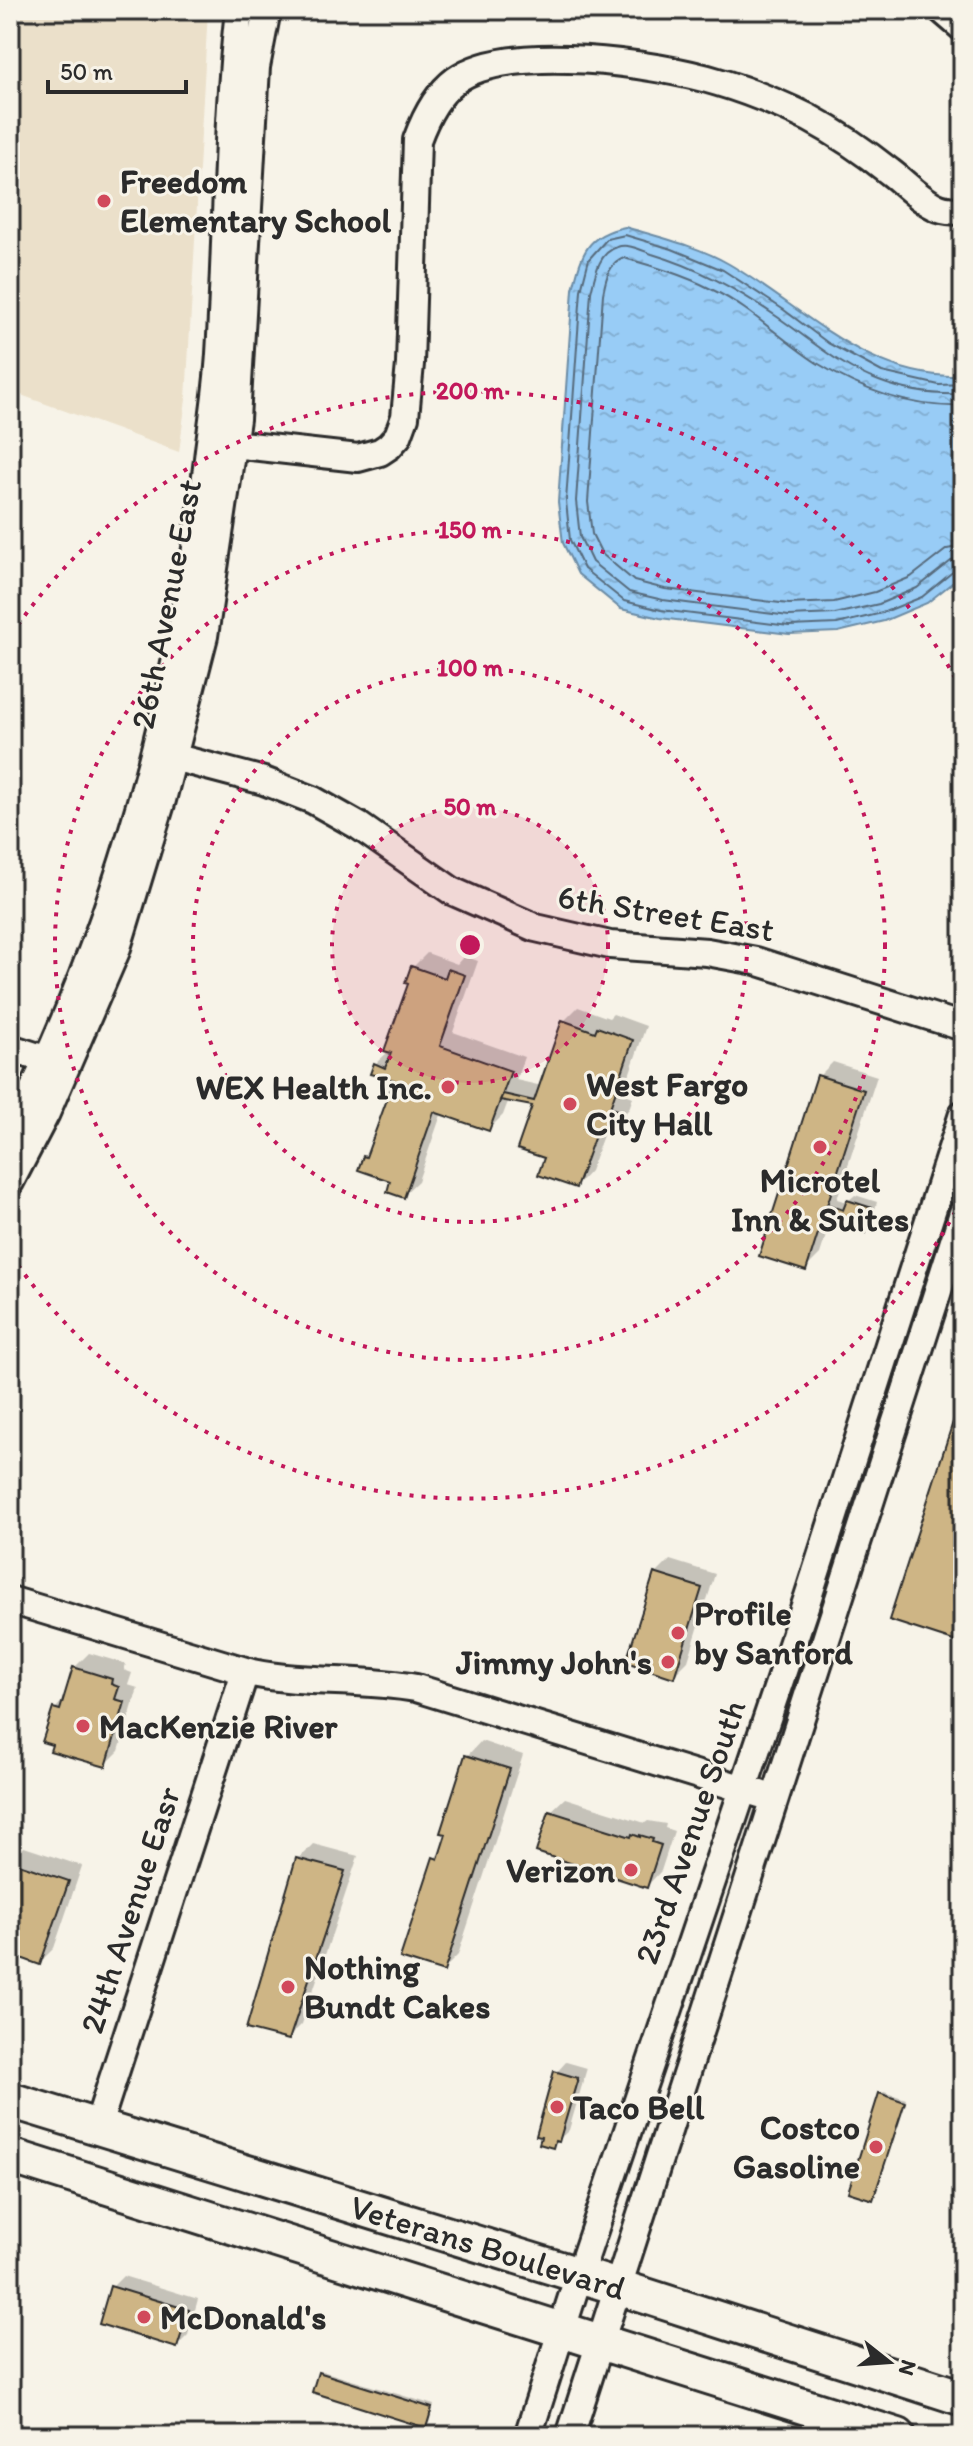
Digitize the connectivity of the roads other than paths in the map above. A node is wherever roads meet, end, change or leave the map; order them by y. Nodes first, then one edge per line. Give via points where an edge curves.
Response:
1 (239, 10) edge
2 (267, 10) edge
3 (942, 10) edge
4 (963, 22) edge
5 (963, 28) edge
6 (963, 211) edge
7 (221, 443) junction
8 (162, 757) junction
9 (963, 1027) edge
10 (10, 1048) edge
11 (56, 1063) junction
12 (963, 1114) edge
13 (10, 1137) edge
14 (10, 1182) edge
15 (963, 1213) edge
16 (10, 1600) edge
17 (245, 1672) junction
18 (743, 1788) junction
19 (775, 1799) junction
20 (10, 2100) edge
21 (98, 2125) junction
22 (10, 2156) edge
23 (579, 2275) junction
24 (618, 2287) junction
25 (561, 2329) junction
26 (600, 2341) junction
27 (963, 2398) edge
28 (528, 2436) edge
29 (570, 2436) edge
30 (898, 2436) edge

1 - 7 street, 26th Avenue East via 229,100
2 - 7 street, 26th Avenue East via 256,67 236,419
3 - 4 street
3 - 5 street
6 - 7 street via 929,203 876,160 810,119 720,82 626,63 551,59 479,68 440,96 417,140 410,364 398,436 380,452 358,458
7 - 8 street, 26th Avenue East via 224,512 204,636
8 - 9 street, 6th Street East via 264,781 313,800 452,891 536,928 610,945 756,961
8 - 11 street, 26th Avenue East via 116,951
10 - 11 street
11 - 13 street, 26th Avenue East
11 - 14 street, 26th Avenue East via 46,1113
12 - 18 street, 23rd Avenue South
15 - 19 street, 23rd Avenue South
16 - 17 street
17 - 18 street via 416,1688
17 - 21 street, 24th Avenue Easr
18 - 19 street
18 - 23 street, 23rd Avenue South
19 - 24 street, 23rd Avenue South
20 - 21 main road, Veterans Boulevard
21 - 23 main road, Veterans Boulevard
22 - 25 main road, Veterans Boulevard
23 - 24 main road, Veterans Boulevard
23 - 25 street, 23rd Avenue South
24 - 26 street, 23rd Avenue South
24 - 27 main road, Veterans Boulevard
25 - 26 main road, Veterans Boulevard
25 - 28 street, 23rd Avenue South
26 - 29 street, 23rd Avenue South
26 - 30 main road, Veterans Boulevard

